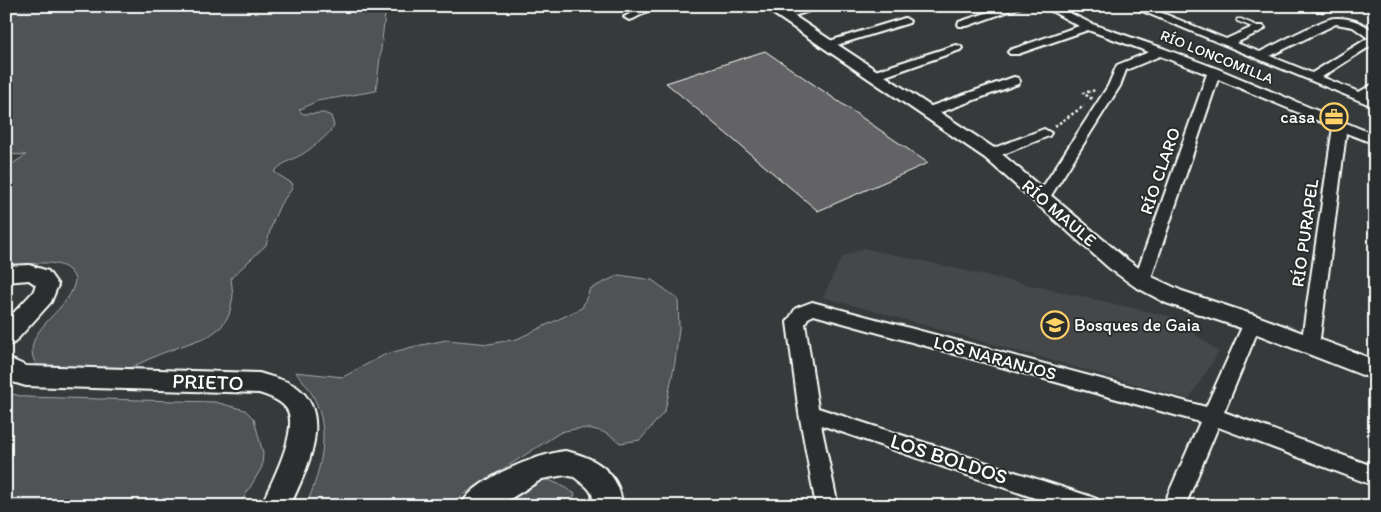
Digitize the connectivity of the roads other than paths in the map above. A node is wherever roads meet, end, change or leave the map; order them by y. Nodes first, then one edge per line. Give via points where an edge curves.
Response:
1 (653, 6) edge
2 (769, 6) edge
3 (820, 6) edge
4 (1019, 6) edge
5 (1047, 6) edge
6 (1136, 6) edge
7 (784, 16) junction
8 (629, 17) dead end
9 (1239, 20) dead end
10 (905, 21) dead end
11 (963, 24) dead end
12 (1088, 26) junction
13 (1259, 28) joint
14 (1375, 39) edge
15 (1226, 43) junction
16 (827, 45) junction
17 (956, 48) dead end
18 (1161, 51) junction
19 (1014, 52) dead end
20 (1260, 57) junction
21 (1214, 72) junction
22 (873, 76) junction
23 (1313, 78) junction
24 (1014, 81) dead end
25 (1375, 87) edge
26 (1359, 97) junction
27 (1375, 103) edge
28 (928, 112) junction
29 (1340, 125) junction
30 (1044, 133) road end
31 (1375, 140) edge
32 (991, 154) junction
33 (1042, 199) junction
34 (6, 274) edge
35 (1142, 281) junction
36 (1252, 323) junction
37 (6, 337) edge
38 (1310, 346) junction
39 (6, 367) edge
40 (1375, 370) edge
41 (809, 413) junction
42 (1213, 417) junction
43 (1375, 477) edge
44 (275, 506) edge
45 (475, 506) edge
46 (608, 506) edge
47 (827, 506) edge
48 (1090, 506) edge
49 (1174, 506) edge

1 - 8 street
2 - 7 street, RÍO MAULE
3 - 7 street
4 - 11 street
5 - 12 street, RÍO LONCOMILLA
6 - 15 street
7 - 16 street, RÍO MAULE
9 - 13 lane
10 - 16 street
12 - 18 street, RÍO LONCOMILLA
12 - 19 street
13 - 15 street
14 - 20 street via 1362,26 1334,21
14 - 23 street
15 - 20 street
16 - 22 street, RÍO MAULE
17 - 22 street
18 - 21 street, RÍO LONCOMILLA
18 - 33 street via 1121,68 1114,86
20 - 23 street
21 - 29 street, RÍO LONCOMILLA
21 - 35 street, RÍO CLARO
22 - 28 street, RÍO MAULE
23 - 26 street
24 - 28 street
25 - 26 street
26 - 27 street
28 - 32 street, RÍO MAULE
29 - 31 street, RÍO LONCOMILLA
29 - 38 street, RÍO PURAPEL
30 - 32 street
32 - 33 street, RÍO MAULE
33 - 35 street, RÍO MAULE
34 - 37 street via 35,274 41,276 47,285 43,296
35 - 36 street, RÍO MAULE via 1174,297
36 - 38 street, RÍO MAULE
36 - 42 street
38 - 40 street, RÍO MAULE
39 - 44 street, PRIETO via 26,376 259,383 282,390 299,406 304,430
41 - 42 street, LOS NARANJOS via 796,322 802,313 812,308
41 - 47 street, LOS NARANJOS
41 - 48 street, LOS BOLDOS
42 - 43 street, LOS NARANJOS
42 - 49 street
45 - 46 street via 534,469 558,463 576,465 592,473 605,490

